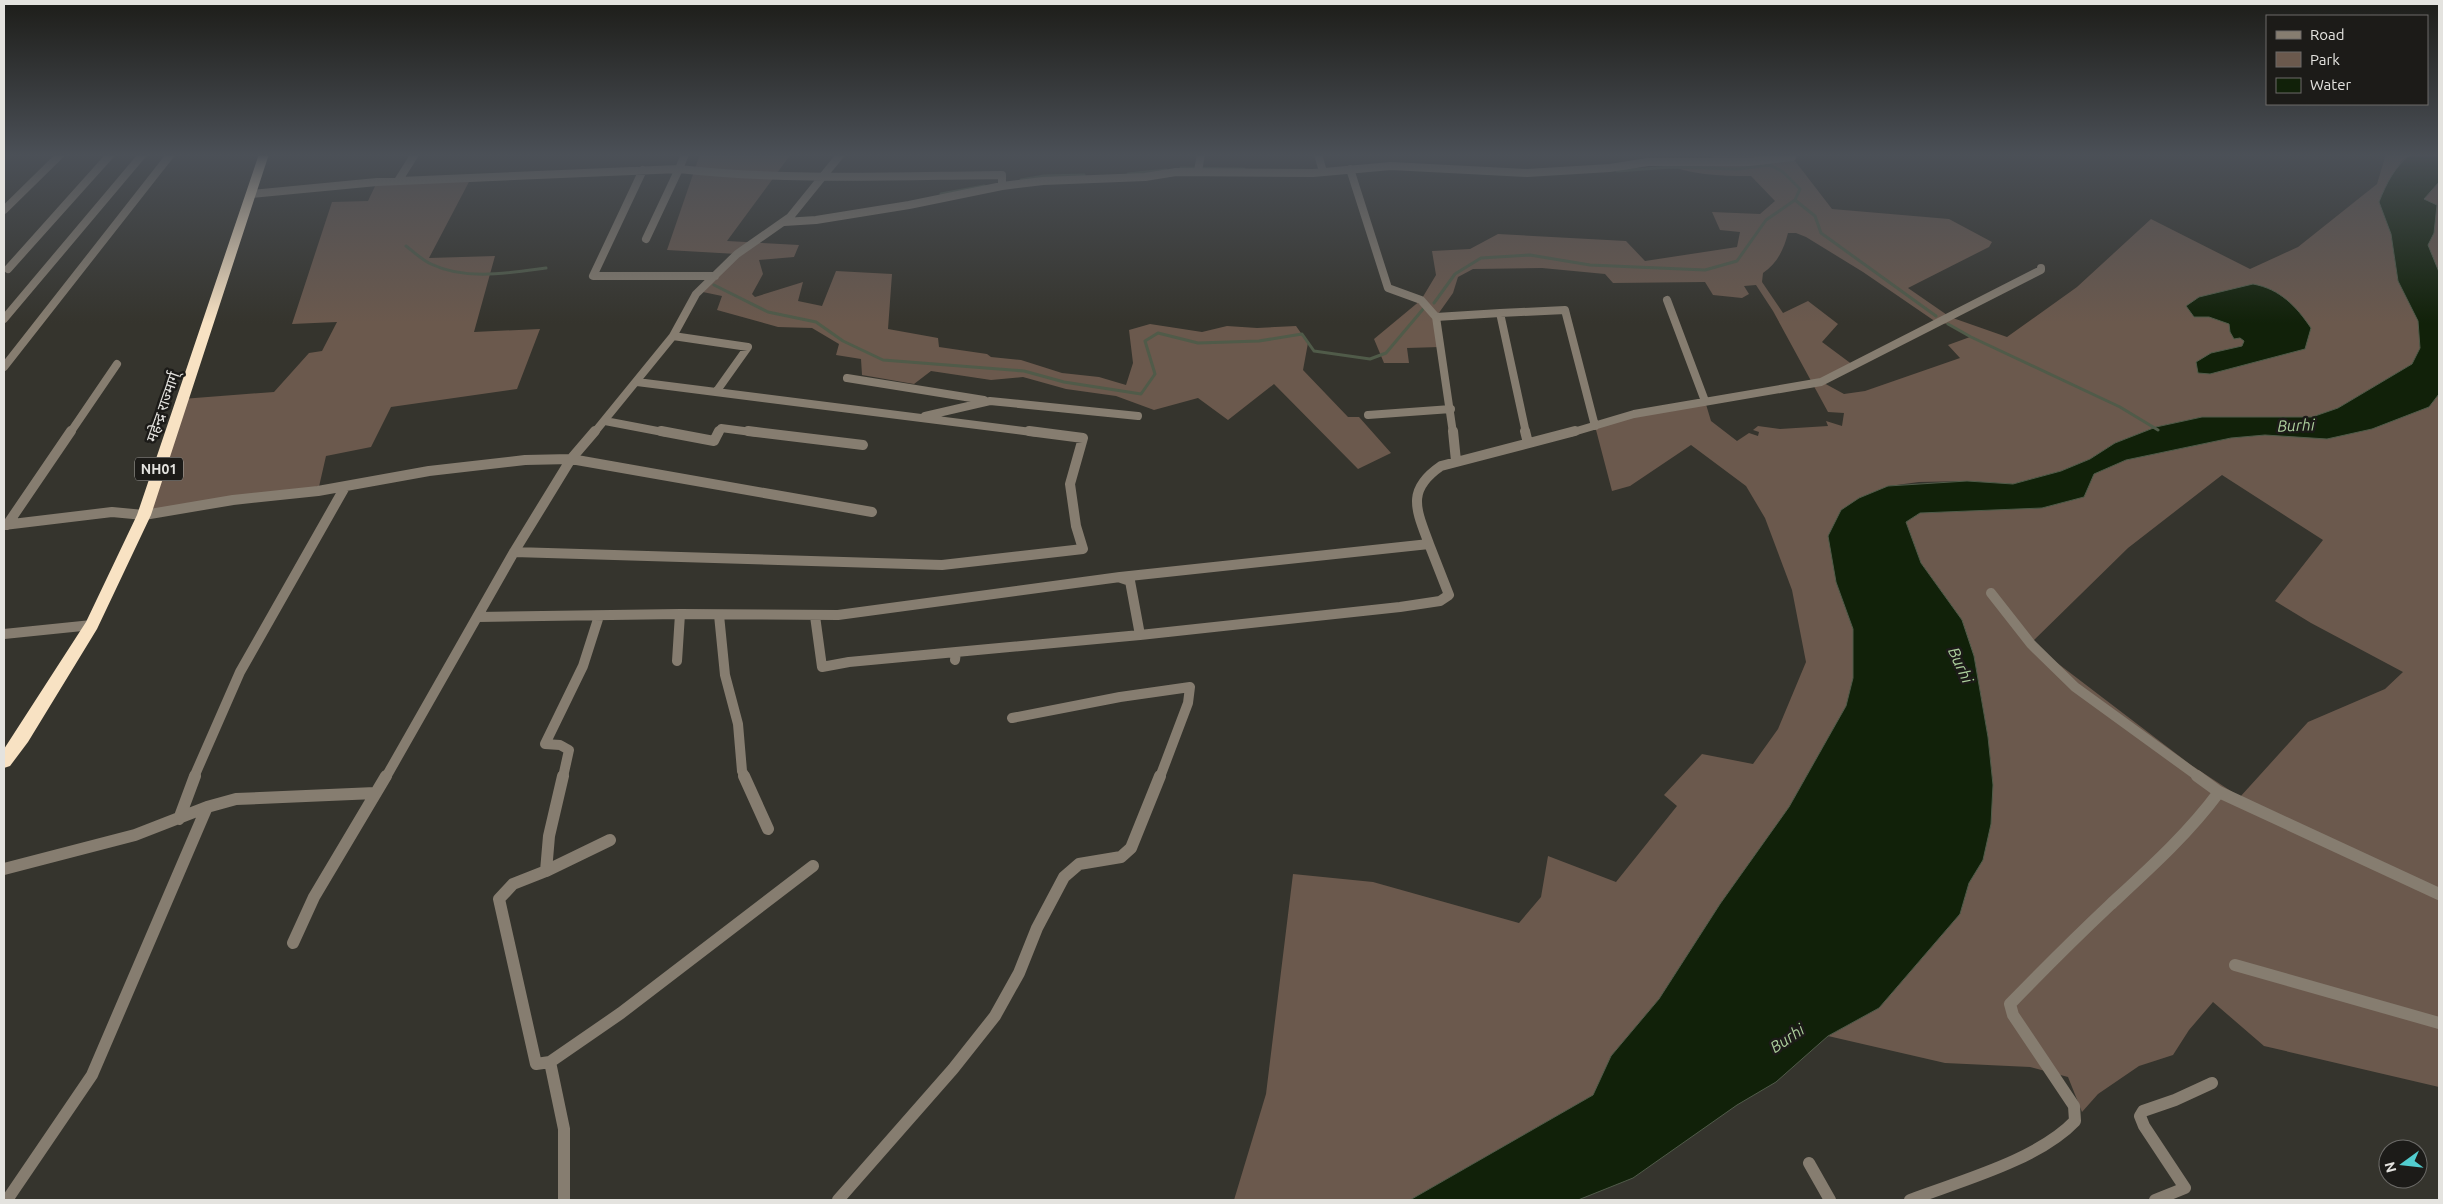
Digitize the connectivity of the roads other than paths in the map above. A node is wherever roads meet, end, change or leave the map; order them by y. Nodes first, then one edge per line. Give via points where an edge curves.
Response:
1 (61, 210) edge
2 (96, 210) edge
3 (127, 210) edge
4 (246, 210) edge
5 (625, 210) edge
6 (660, 210) edge
7 (794, 210) edge
8 (877, 210) edge
9 (1366, 210) edge
10 (784, 222) junction
11 (646, 239) dead end
12 (2041, 268) dead end
13 (8, 269) dead end
14 (715, 276) junction
15 (1667, 300) dead end
16 (1500, 313) junction
17 (1436, 317) junction
18 (4, 320) edge
19 (673, 336) junction
20 (117, 364) dead end
21 (4, 367) edge
22 (847, 378) dead end
23 (638, 382) junction
24 (716, 392) junction
25 (990, 401) junction
26 (1705, 401) junction
27 (1451, 409) junction
28 (1368, 415) dead end
29 (1138, 416) dead end
30 (917, 418) junction
31 (605, 421) junction
32 (1595, 426) junction
33 (1528, 443) junction
34 (863, 445) dead end
35 (571, 460) junction
36 (1456, 461) junction
37 (345, 486) junction
38 (872, 512) dead end
39 (144, 515) junction
40 (5, 525) edge
41 (1429, 544) junction
42 (514, 552) junction
43 (1120, 577) junction
44 (1990, 593) dead end
45 (680, 614) junction
46 (720, 615) junction
47 (599, 616) junction
48 (815, 616) junction
49 (478, 617) junction
50 (92, 625) junction
51 (4, 634) edge
52 (1140, 634) junction
53 (677, 661) dead end
54 (1012, 718) dead end
55 (4, 760) edge
56 (2218, 792) junction
57 (376, 793) junction
58 (207, 807) junction
59 (179, 819) junction
60 (768, 829) dead end
61 (610, 840) dead end
62 (813, 866) dead end
63 (4, 869) edge
64 (546, 871) junction
65 (2439, 894) edge
66 (293, 943) dead end
67 (2235, 965) dead end
68 (2439, 1022) edge
69 (550, 1062) junction
70 (2212, 1083) dead end
71 (1809, 1163) dead end
72 (7, 1200) edge
73 (564, 1200) edge
74 (838, 1200) edge
75 (1830, 1200) edge
76 (1910, 1200) edge
77 (2155, 1200) edge

1 - 13 street
2 - 18 street
3 - 21 street
4 - 39 highway, महेन्द्र राज्मार्ग् / NH01
5 - 14 street via 593,276
6 - 11 street
7 - 10 street
8 - 10 street
9 - 17 street via 1388,288 1421,300
10 - 14 street via 737,254
12 - 26 street via 1821,382
14 - 19 street via 696,294
15 - 26 street
16 - 17 street
16 - 32 street via 1565,310
16 - 33 street
17 - 27 street
19 - 23 street
19 - 24 street via 748,347
20 - 40 street
22 - 25 street
23 - 24 street
23 - 31 street
24 - 30 street
25 - 29 street
25 - 30 street
26 - 32 street via 1634,414
27 - 28 street
27 - 36 street
30 - 42 street via 1083,438 1070,484 1083,549 942,565
31 - 34 street via 714,441 722,428
31 - 35 street
32 - 33 street
33 - 36 street
35 - 37 street via 525,460 429,471
35 - 38 street
35 - 42 street
36 - 41 street via 1432,472 1415,496
37 - 39 street
37 - 59 street via 240,672
39 - 40 street via 112,512
39 - 50 highway, महेन्द्र राज्मार्ग् / NH01
41 - 43 street
41 - 52 street via 1449,595 1440,601
42 - 49 street
43 - 48 street
43 - 52 street via 1130,581
44 - 56 street via 2031,644 2075,687
45 - 46 street
45 - 47 street
45 - 53 street
46 - 48 street
46 - 60 street via 725,675 738,724 742,771
47 - 49 street
47 - 64 street via 582,666 545,744 560,745 569,750 549,836
48 - 52 street via 822,668 849,662 955,656
49 - 57 street
50 - 51 street
50 - 55 highway, महेन्द्र राज्मार्ग् / NH01 via 22,737
54 - 74 street via 1190,687 1188,703 1131,848 1121,857 1079,864 1064,877 995,1016
56 - 65 street
56 - 76 street via 2209,806 2154,864 2069,943 2010,1004 2013,1016 2074,1106 2074,1122 2054,1140 2031,1153
57 - 58 street via 236,800
57 - 66 street via 314,897
58 - 59 street
58 - 72 street via 92,1075
59 - 63 street via 135,835
61 - 64 street
62 - 69 street via 621,1013
64 - 69 street via 509,885 499,899 536,1064
67 - 68 street
69 - 73 street via 564,1128
70 - 77 street via 2142,1111 2140,1116 2144,1126 2184,1188
71 - 75 street

